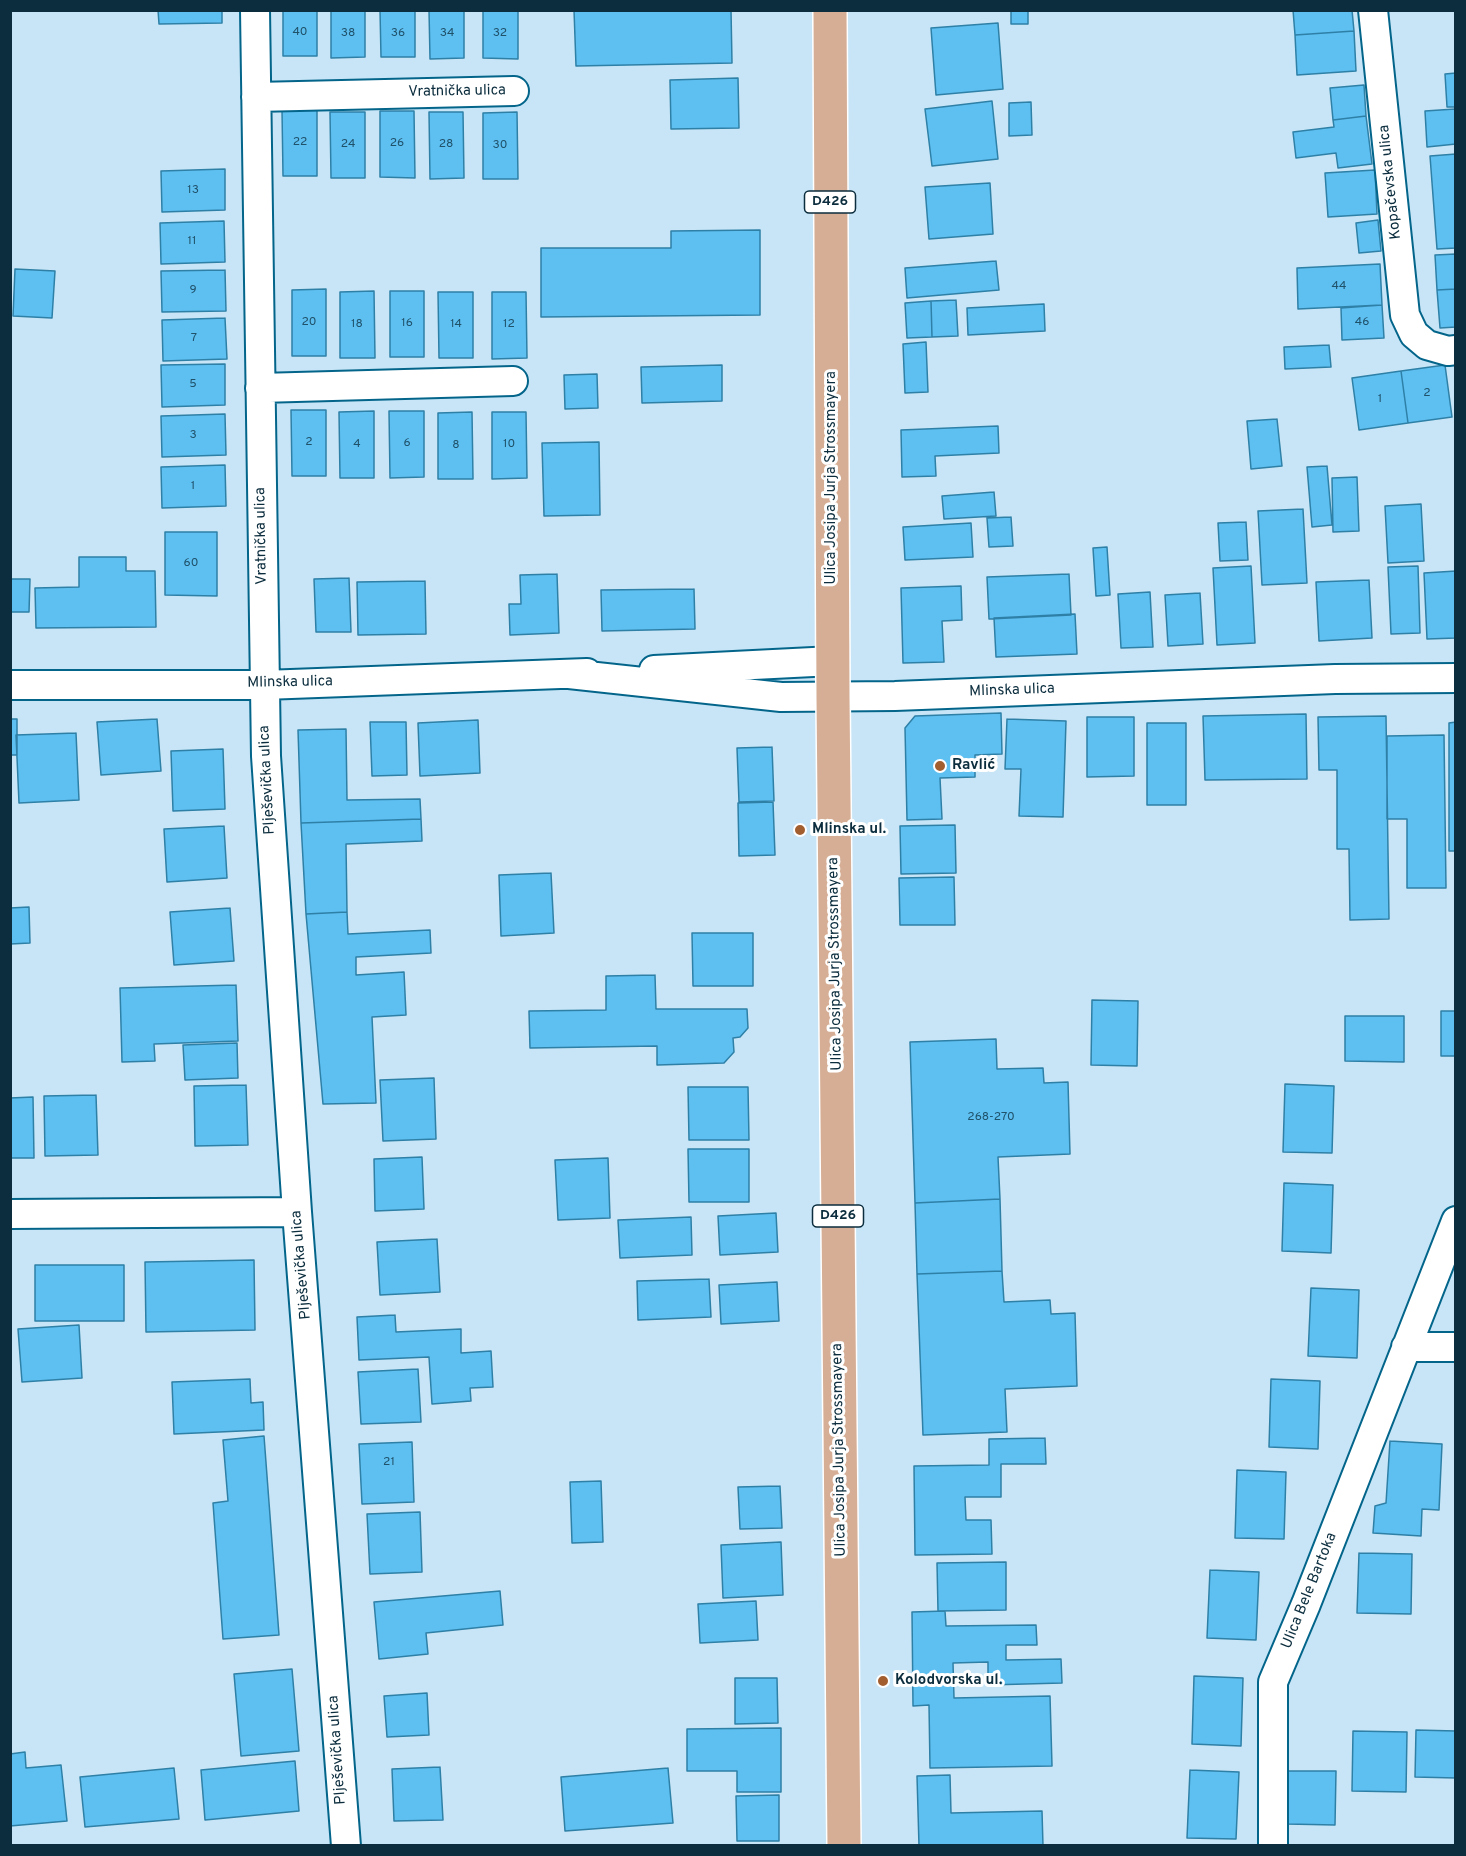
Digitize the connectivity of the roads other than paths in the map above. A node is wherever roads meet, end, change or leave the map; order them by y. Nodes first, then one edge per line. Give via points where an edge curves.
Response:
1 (255, 10) edge
2 (830, 10) edge
3 (1373, 10) edge
4 (514, 91) dead end
5 (256, 97) junction
6 (1455, 350) edge
7 (513, 381) dead end
8 (260, 388) junction
9 (833, 661) junction
10 (569, 674) junction
11 (1455, 678) edge
12 (10, 685) edge
13 (264, 685) junction
14 (834, 697) junction
15 (297, 1212) junction
16 (10, 1214) edge
17 (1455, 1221) edge
18 (1406, 1347) junction
19 (1455, 1347) edge
20 (346, 1845) edge
21 (844, 1845) edge
22 (1273, 1845) edge

1 - 5 street, Vratnička ulica
2 - 9 main road, Ulica Josipa Jurja Strossmayera / D426
3 - 6 street, Kopačevska ulica via 1405,315 1414,334 1427,345
4 - 5 street, Vratnička ulica
5 - 8 street, Vratnička ulica
7 - 8 street
8 - 13 street, Vratnička ulica
9 - 10 street, Mlinska ulica
9 - 14 main road, Ulica Josipa Jurja Strossmayera / D426
10 - 13 street, Mlinska ulica
10 - 14 street, Mlinska ulica via 781,697
11 - 14 street, Mlinska ulica
12 - 13 street, Mlinska ulica
13 - 15 street, Plješevička ulica
14 - 21 main road, Ulica Josipa Jurja Strossmayera / D426
15 - 16 street
15 - 20 street, Plješevička ulica
17 - 18 street, Ulica Bele Bartoka
18 - 19 street
18 - 22 street, Ulica Bele Bartoka via 1273,1682

